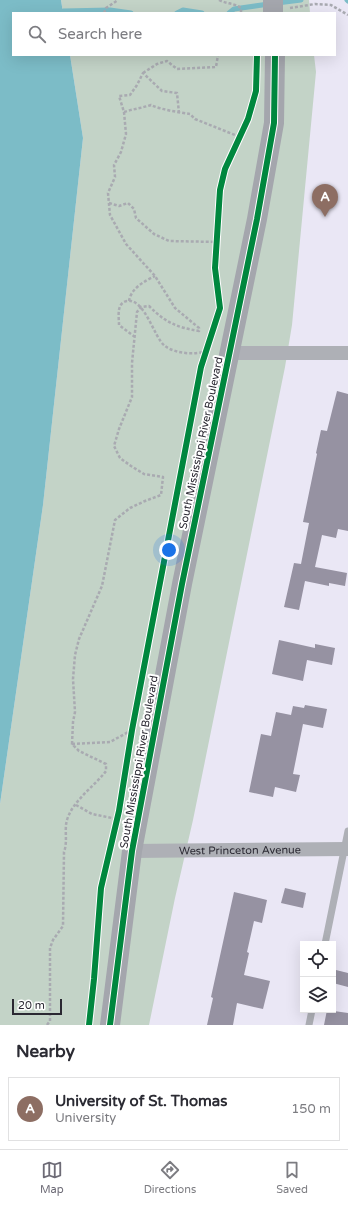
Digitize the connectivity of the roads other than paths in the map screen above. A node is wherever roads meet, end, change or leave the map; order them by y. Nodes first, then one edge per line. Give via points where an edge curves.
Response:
1 (275, 58) edge
2 (230, 353) junction
3 (348, 353) edge
4 (348, 831) edge
5 (346, 849) edge
6 (132, 851) junction
7 (326, 941) edge
8 (311, 1013) edge
9 (110, 1025) edge
10 (309, 1025) edge

1 - 2 street, South Mississippi River Boulevard via 274,123
2 - 3 street
2 - 6 street, South Mississippi River Boulevard via 182,584
4 - 5 lane
5 - 6 street, West Princeton Avenue
5 - 7 lane
6 - 9 street, South Mississippi River Boulevard
8 - 10 lane

